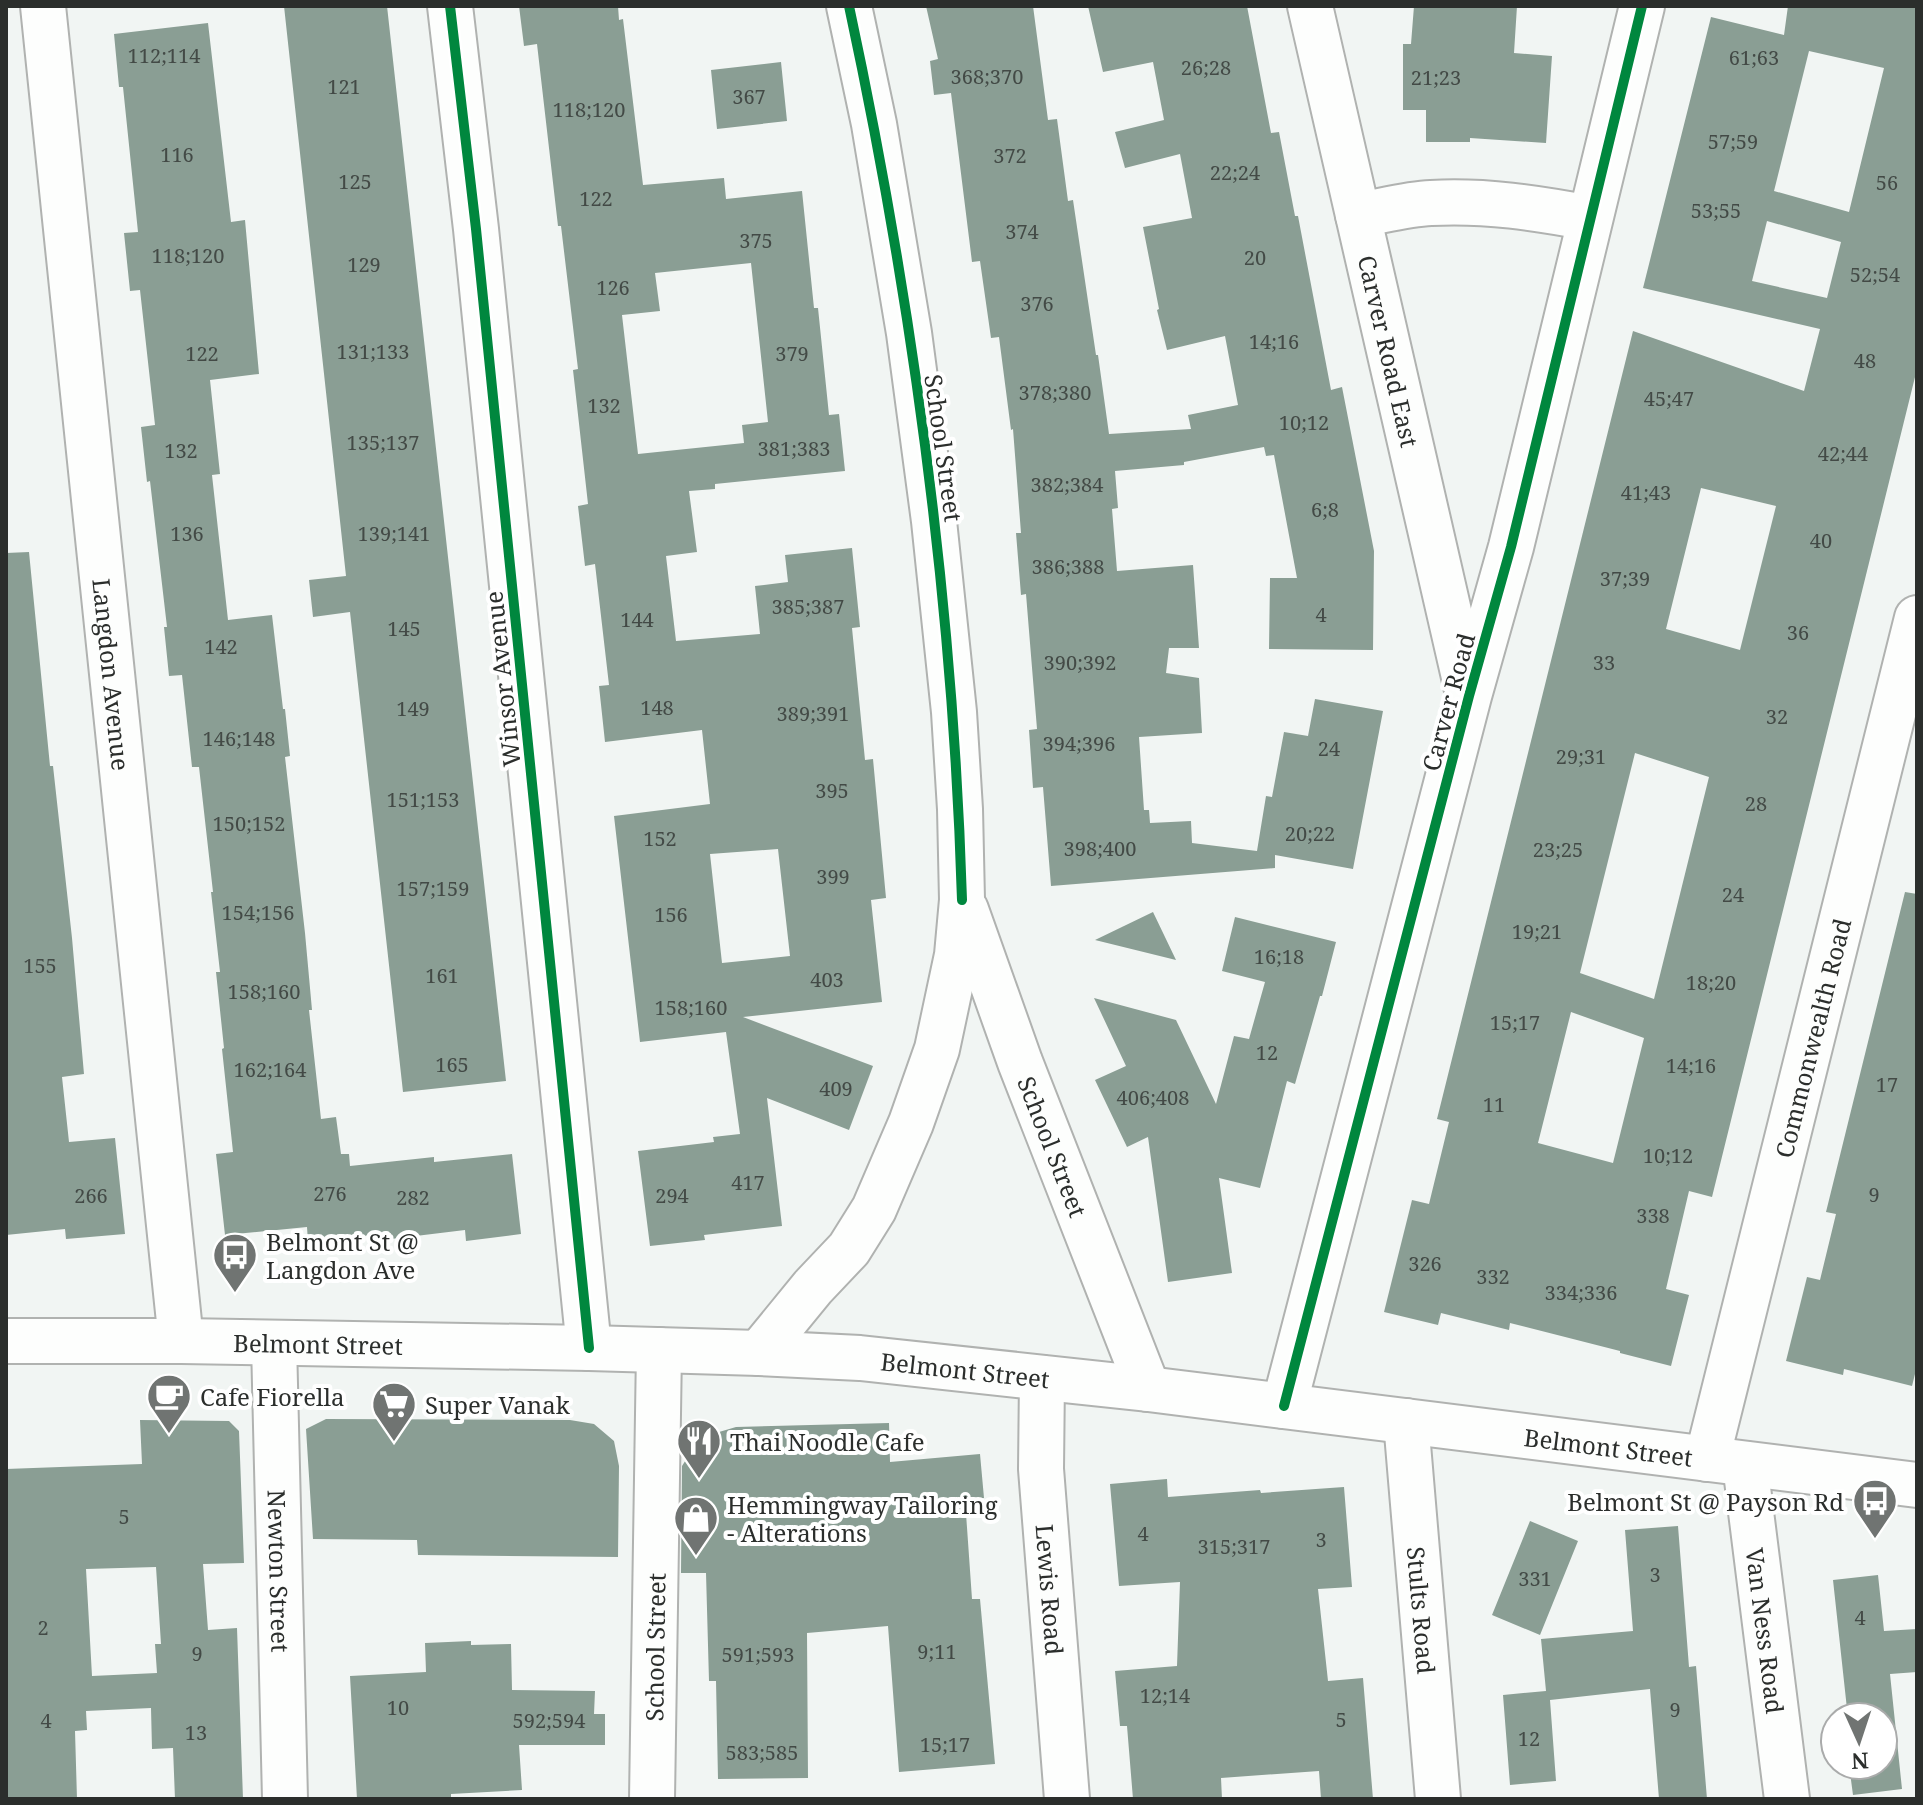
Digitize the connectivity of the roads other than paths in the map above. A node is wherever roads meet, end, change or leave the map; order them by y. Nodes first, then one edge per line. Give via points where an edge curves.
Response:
1 (43, 6) edge
2 (450, 6) edge
3 (849, 6) edge
4 (1310, 6) edge
5 (1642, 6) edge
6 (1358, 215) junction
7 (1590, 218) junction
8 (1917, 618) edge
9 (1469, 696) junction
10 (962, 900) junction
11 (6, 1341) edge
12 (181, 1341) junction
13 (274, 1343) junction
14 (589, 1348) junction
15 (659, 1350) junction
16 (759, 1353) junction
17 (1042, 1378) junction
18 (1148, 1389) junction
19 (1284, 1406) junction
20 (1406, 1421) junction
21 (1726, 1461) junction
22 (1917, 1485) edge
23 (285, 1799) edge
24 (652, 1799) edge
25 (1067, 1799) edge
26 (1438, 1799) edge
27 (1787, 1799) edge

1 - 12 street, Langdon Avenue
2 - 14 street, Winsor Avenue
3 - 10 street, School Street via 907,319 934,521 954,712
4 - 6 street, Carver Road East
5 - 7 street, Carver Road
6 - 7 street via 1428,203 1483,202
6 - 9 street, Carver Road East
7 - 9 street, Carver Road via 1511,547
8 - 21 street, Commonwealth Road
9 - 19 street, Carver Road
10 - 16 street, School Street via 957,955 937,1049 874,1209 849,1249
10 - 18 street, School Street
11 - 12 street, Belmont Street
12 - 13 street, Belmont Street
13 - 14 street, Belmont Street
13 - 23 street, Newton Street
14 - 15 street, Belmont Street
15 - 16 street, Belmont Street
15 - 24 street, School Street
16 - 17 street, Belmont Street
17 - 18 street, Belmont Street
17 - 25 street, Lewis Road via 1041,1469
18 - 19 street, Belmont Street
19 - 20 street, Belmont Street
20 - 21 street, Belmont Street
20 - 26 street, Stults Road
21 - 22 street, Belmont Street
21 - 27 street, Van Ness Road

